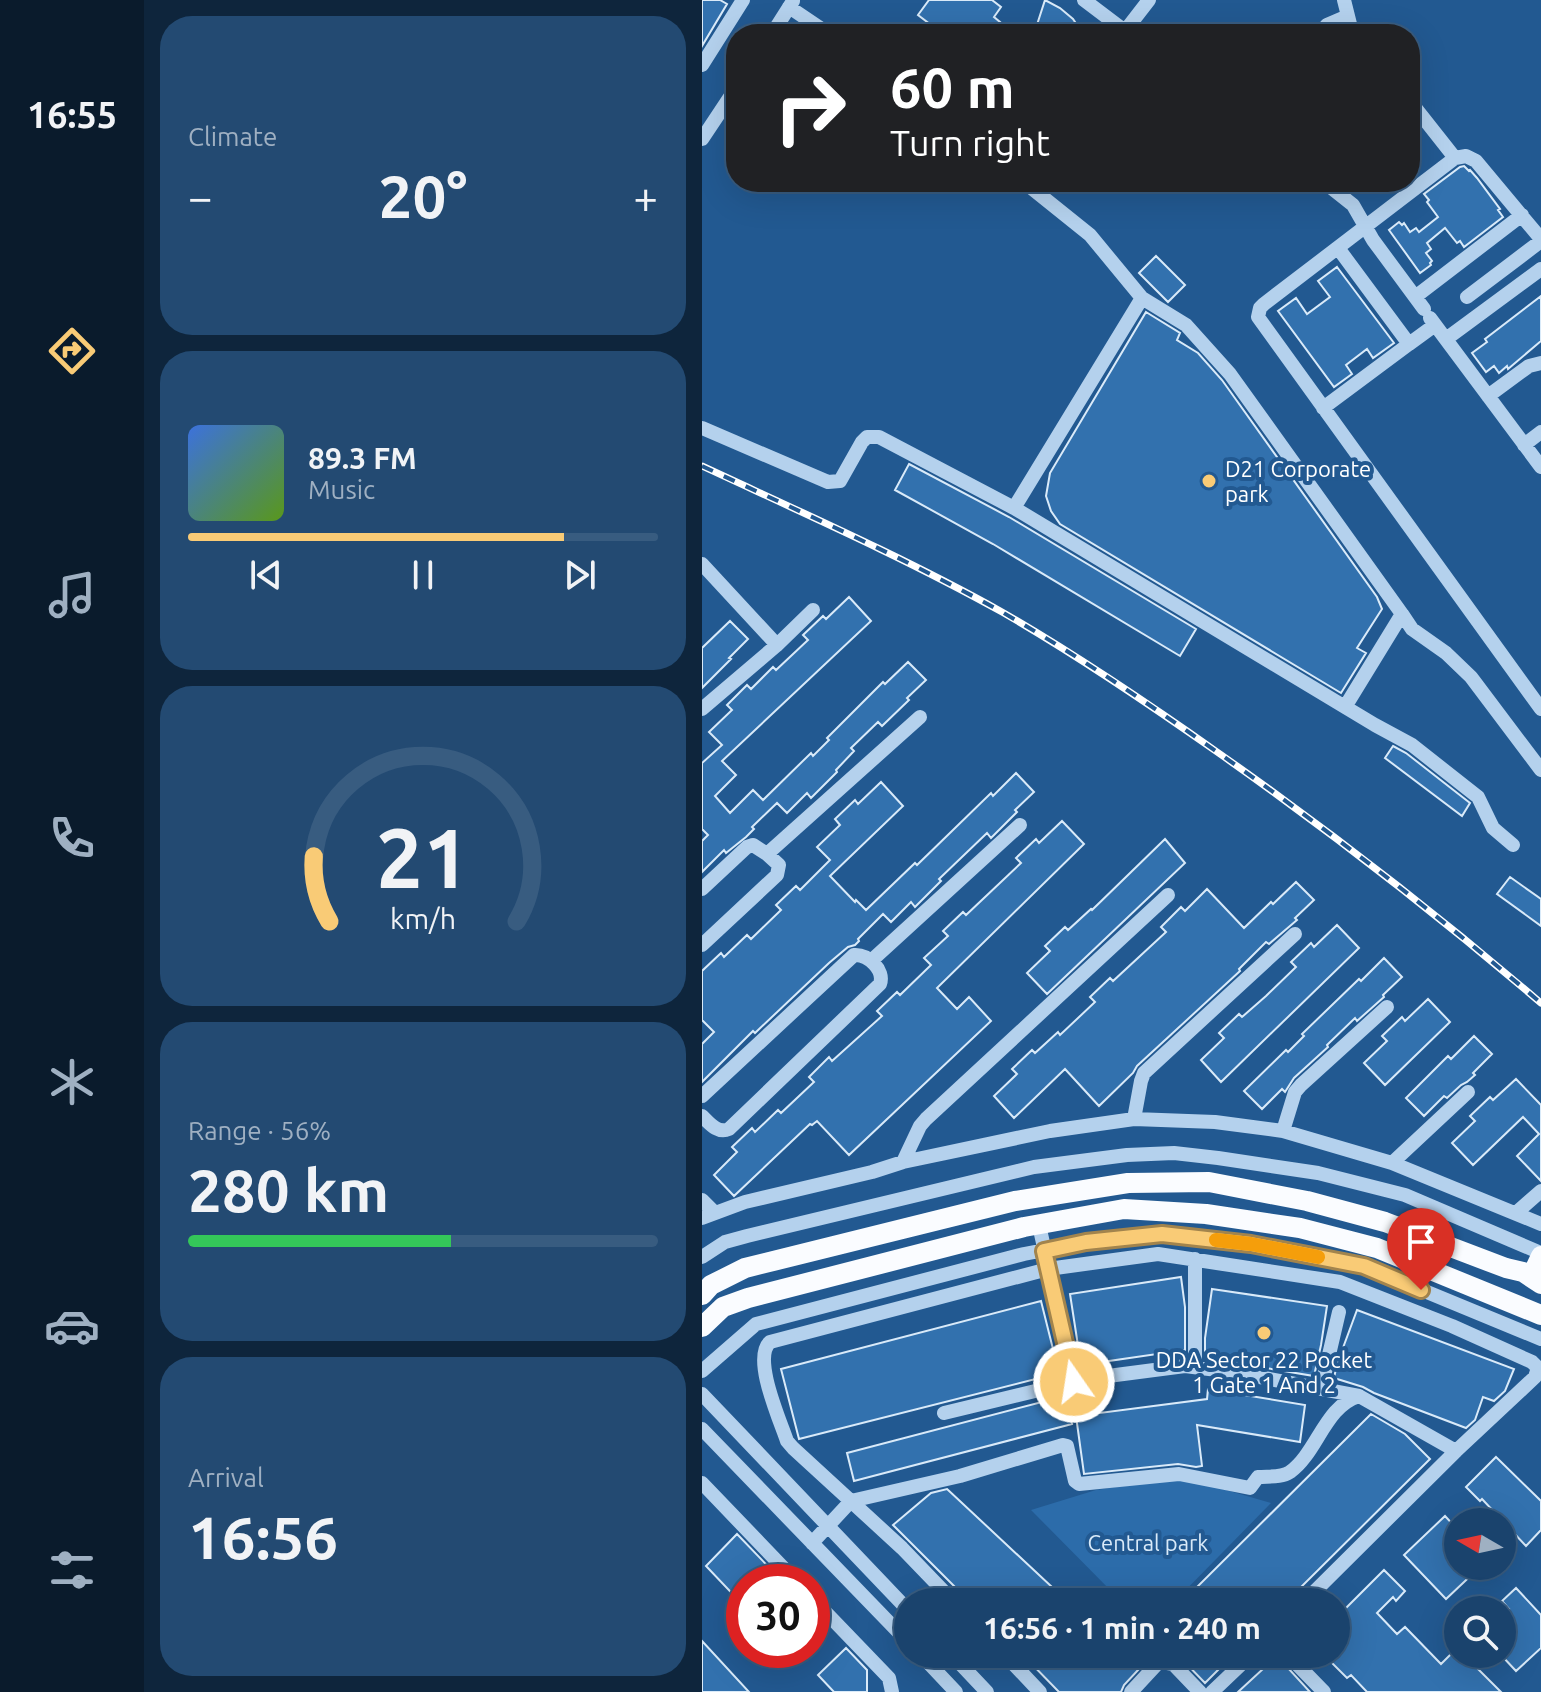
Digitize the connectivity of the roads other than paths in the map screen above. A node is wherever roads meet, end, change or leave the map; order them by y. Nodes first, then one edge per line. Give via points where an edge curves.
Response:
1 (743, 0) edge
2 (1084, 0) edge
3 (1149, 0) edge
4 (1344, 0) edge
5 (792, 4) edge
6 (1348, 16) junction
7 (728, 24) edge
8 (779, 24) edge
9 (817, 24) edge
10 (1116, 24) edge
11 (1132, 24) edge
12 (1329, 24) edge
13 (1352, 24) edge
14 (726, 27) edge
15 (702, 65) edge
16 (726, 103) edge
17 (1420, 114) edge
18 (702, 139) edge
19 (1455, 158) junction
20 (1420, 185) edge
21 (1036, 192) edge
22 (1337, 192) edge
23 (1411, 192) edge
24 (1522, 215) junction
25 (1365, 227) junction
26 (1541, 240) edge
27 (1338, 248) junction
28 (1541, 269) edge
29 (1467, 297) dead end
30 (1142, 298) junction
31 (1426, 312) junction
32 (1446, 339) junction
33 (1409, 344) junction
34 (1541, 363) edge
35 (1488, 396) junction
36 (1323, 408) junction
37 (702, 428) edge
38 (1541, 432) edge
39 (1524, 445) junction
40 (1541, 467) edge
41 (1014, 508) junction
42 (702, 564) edge
43 (813, 610) dead end
44 (1402, 614) junction
45 (777, 645) junction
46 (1345, 707) junction
47 (702, 709) edge
48 (1541, 709) edge
49 (920, 717) dead end
50 (1541, 770) edge
51 (1020, 825) dead end
52 (1513, 845) dead end
53 (767, 854) junction
54 (702, 889) edge
55 (1168, 895) dead end
56 (1295, 934) dead end
57 (702, 945) edge
58 (871, 961) junction
59 (1387, 1007) dead end
60 (1468, 1092) dead end
61 (702, 1096) edge
62 (1134, 1119) junction
63 (704, 1123) edge
64 (1283, 1131) junction
65 (903, 1162) junction
66 (1392, 1163) junction
67 (1541, 1191) edge
68 (702, 1200) edge
69 (1517, 1212) junction
70 (708, 1215) edge
71 (1541, 1224) edge
72 (1039, 1225) junction
73 (1044, 1251) junction
74 (1541, 1255) edge
75 (702, 1257) edge
76 (1195, 1259) junction
77 (1048, 1269) junction
78 (1536, 1281) edge
79 (702, 1295) edge
80 (1339, 1312) dead end
81 (1541, 1315) edge
82 (702, 1327) edge
83 (1541, 1339) edge
84 (1538, 1360) edge
85 (1195, 1367) junction
86 (702, 1371) edge
87 (1074, 1382) junction
88 (1321, 1389) junction
89 (702, 1394) edge
90 (1359, 1396) junction
91 (944, 1413) dead end
92 (702, 1429) edge
93 (1456, 1451) junction
94 (702, 1483) edge
95 (851, 1501) junction
96 (827, 1526) junction
97 (812, 1543) junction
98 (780, 1564) edge
99 (941, 1588) edge
100 (1318, 1588) edge
101 (894, 1595) edge
102 (830, 1617) edge
103 (894, 1628) edge
104 (933, 1668) edge
105 (963, 1668) edge
106 (1017, 1668) edge
107 (1237, 1668) edge
108 (1301, 1668) edge
109 (981, 1690) edge
110 (892, 1692) edge
111 (956, 1692) edge
112 (1040, 1692) edge
113 (1131, 1692) edge
114 (1200, 1692) edge
115 (1212, 1692) edge
116 (1324, 1692) edge

1 - 7 street
2 - 10 street
3 - 11 street
4 - 6 street
5 - 8 street
5 - 9 street
6 - 12 street
6 - 13 street
14 - 15 street
16 - 18 street
17 - 19 street
19 - 20 street
19 - 24 street via 1476,161
21 - 30 street via 1090,235
22 - 25 street via 1353,205
23 - 25 street
24 - 26 street
24 - 31 street
25 - 27 street
25 - 31 street
26 - 29 street
27 - 33 street
27 - 36 street via 1259,312 1260,321
28 - 32 street
30 - 41 street
30 - 44 street via 1186,325 1230,374
31 - 32 street
31 - 33 street
32 - 35 street
33 - 36 street
34 - 35 street
35 - 39 street
36 - 48 street
37 - 41 street via 828,482 840,481 867,437 879,437
38 - 39 street
39 - 40 street
41 - 46 street
42 - 45 street
43 - 45 street
44 - 46 street
44 - 50 street via 1412,629 1471,677
45 - 47 street
46 - 52 street via 1412,745 1478,797 1493,828
49 - 53 street
51 - 58 street
53 - 54 street via 747,847
53 - 57 street via 779,865 777,875
55 - 65 street via 926,1119
56 - 62 street via 1144,1073
58 - 61 street via 854,955
58 - 63 street via 882,978 880,984 729,1129
59 - 64 street via 1295,1092
60 - 66 street
62 - 64 street
62 - 65 street
64 - 66 street
65 - 70 street
66 - 69 street
67 - 69 street
68 - 70 street
69 - 71 street
72 - 73 street
72 - 81 main road via 1124,1209 1300,1228 1377,1248
72 - 82 main road via 748,1298 723,1307
73 - 77 street
73 - 83 street via 1162,1234 1251,1244 1364,1266
73 - 86 street via 756,1324
74 - 75 street via 1405,1195 1318,1173 1174,1153 1034,1167 747,1236
74 - 78 main road
76 - 77 street via 1158,1254
76 - 84 street via 1340,1282
76 - 85 street
77 - 87 street
77 - 95 street via 766,1346 767,1383 787,1441
78 - 79 main road via 1385,1222 1307,1201 1209,1182 1128,1183 1015,1201 745,1268
80 - 88 street
84 - 93 street via 1535,1377
85 - 87 street
85 - 88 street
87 - 91 street
88 - 90 street
89 - 96 street
90 - 93 street
90 - 95 street via 1338,1408 1289,1472 1258,1477 1250,1488 1179,1474 1079,1484 1063,1445
92 - 97 street
93 - 100 street
94 - 98 street
95 - 96 street
95 - 99 street
96 - 97 street
96 - 101 street
97 - 103 street
102 - 110 street via 889,1678
104 - 111 street
105 - 109 street
106 - 112 street
107 - 115 street
108 - 116 street
113 - 114 street via 1162,1662 1173,1664

